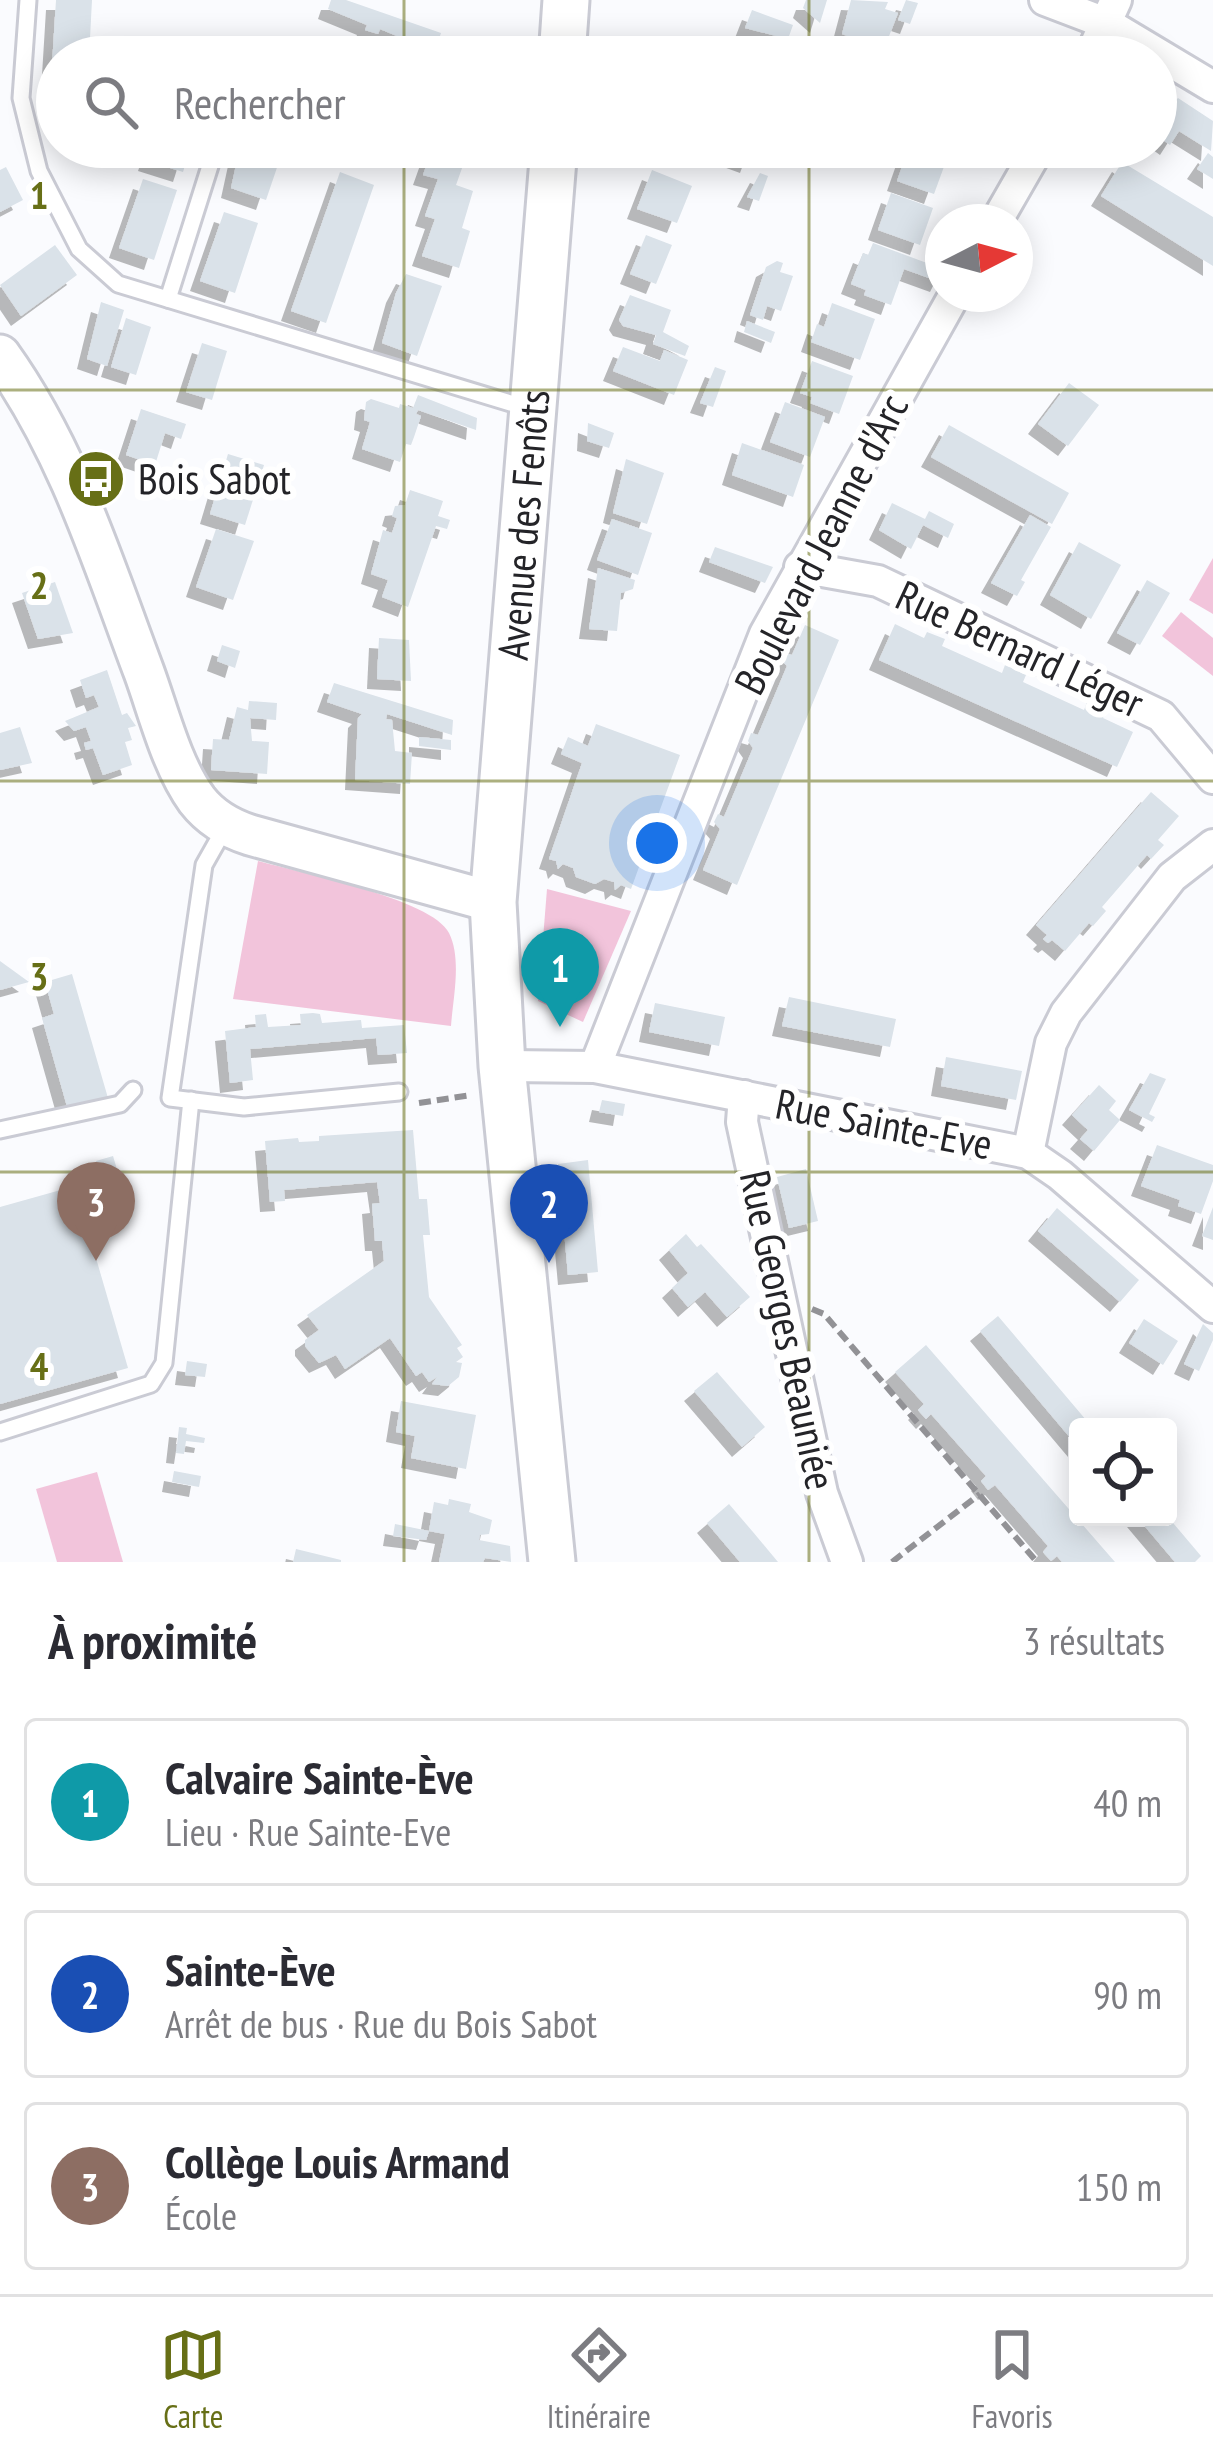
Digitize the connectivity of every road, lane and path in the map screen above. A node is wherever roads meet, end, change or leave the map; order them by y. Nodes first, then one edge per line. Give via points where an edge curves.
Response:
1 (28, 0) edge
2 (566, 0) edge
3 (1045, 0) edge
4 (1112, 12) edge
5 (563, 36) edge
6 (1144, 36) edge
7 (1177, 60) edge
8 (1213, 87) edge
9 (36, 158) edge
10 (38, 168) edge
11 (209, 168) edge
12 (552, 168) edge
13 (1027, 168) edge
14 (1006, 204) edge
15 (168, 298) junction
16 (945, 312) edge
17 (0, 355) edge
18 (533, 410) junction
19 (800, 567) junction
20 (1213, 778) edge
21 (226, 826) junction
22 (1213, 844) edge
23 (493, 902) junction
24 (595, 1067) junction
25 (503, 1078) junction
26 (133, 1090) dead end
27 (399, 1092) joint
28 (744, 1096) junction
29 (191, 1100) junction
30 (0, 1130) edge
31 (1028, 1153) junction
32 (780, 1298) junction
33 (1213, 1307) edge
34 (0, 1432) edge
35 (980, 1494) junction
36 (553, 1562) edge
37 (847, 1562) edge
38 (892, 1562) edge
39 (1037, 1562) edge

1 - 9 lane via 22,98
2 - 5 main road
3 - 4 street
4 - 6 street
7 - 8 street
10 - 15 lane via 79,249 118,284
11 - 15 lane
12 - 18 main road, Avenue des Fenôts
13 - 14 street
15 - 18 lane
16 - 19 street, Boulevard Jeanne d'Arc
17 - 21 street via 74,484 184,777
18 - 23 main road, Avenue des Fenôts
19 - 20 street, Rue Bernard Léger via 878,581 1162,716
19 - 24 street, Boulevard Jeanne d'Arc via 765,634
21 - 23 street
21 - 29 lane via 204,865 170,1098
22 - 31 street via 1172,877 1066,1013 1051,1043
23 - 25 main road, Avenue des Fenôts
24 - 25 street, Rue Sainte-Eve
24 - 28 street, Rue Sainte-Eve
25 - 27 path via 415,1104
25 - 36 main road, Avenue des Fenôts
26 - 30 lane via 120,1104
27 - 29 lane via 244,1107
28 - 31 street, Rue Sainte-Eve
28 - 32 street, Rue Georges Beauniée via 742,1122
29 - 34 lane via 159,1376
31 - 33 street, Rue Sainte-Eve
32 - 35 path via 824,1314
32 - 37 street, Rue Georges Beauniée via 822,1492
35 - 38 path
35 - 39 path

